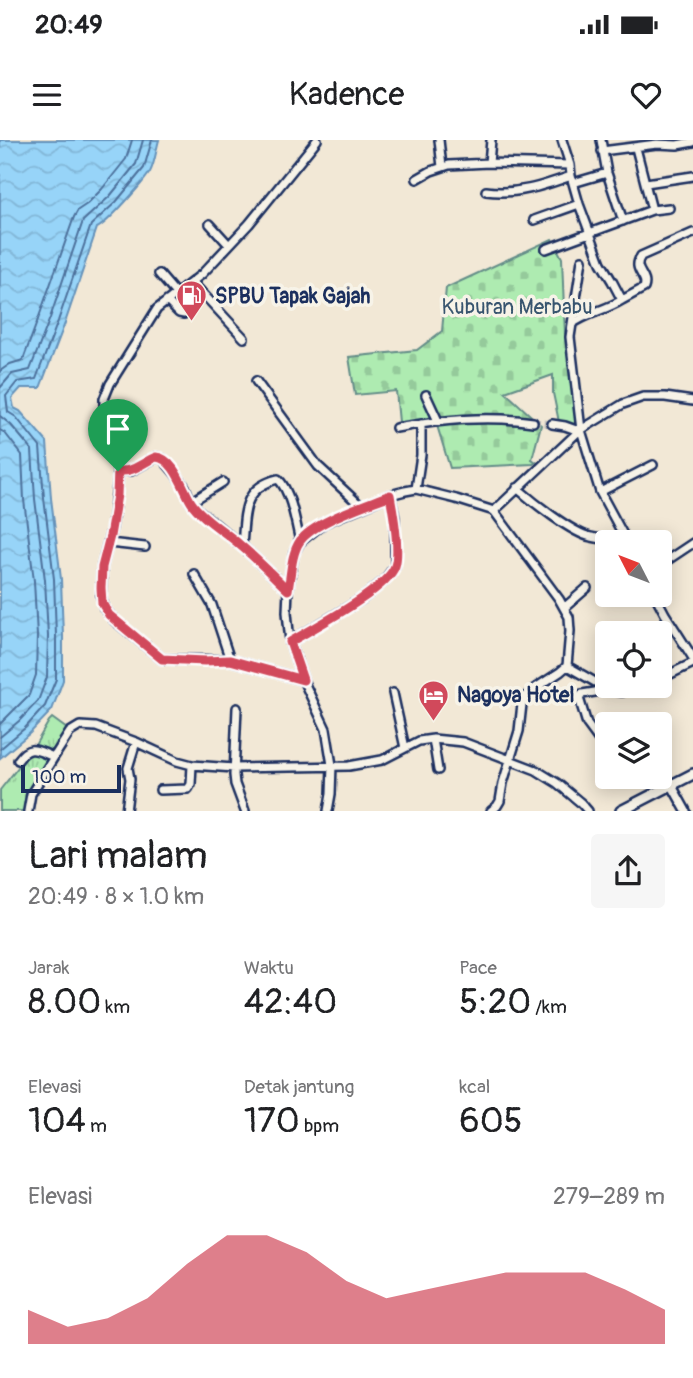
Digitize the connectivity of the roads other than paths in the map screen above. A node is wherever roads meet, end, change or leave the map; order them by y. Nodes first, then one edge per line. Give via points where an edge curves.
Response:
1 (317, 140) edge
2 (439, 140) edge
3 (491, 140) edge
4 (562, 140) edge
5 (601, 140) edge
6 (693, 142) edge
7 (636, 148) junction
8 (603, 151) junction
9 (489, 163) junction
10 (570, 165) junction
11 (442, 167) junction
12 (607, 173) junction
13 (693, 176) edge
14 (417, 179) dead end
15 (572, 180) junction
16 (646, 183) junction
17 (486, 191) dead end
18 (579, 204) junction
19 (669, 208) dead end
20 (652, 210) junction
21 (534, 220) dead end
22 (623, 221) junction
23 (210, 224) dead end
24 (590, 233) junction
25 (693, 233) edge
26 (229, 245) junction
27 (546, 249) dead end
28 (582, 260) dead end
29 (159, 274) dead end
30 (193, 283) junction
31 (180, 292) junction
32 (622, 300) junction
33 (167, 301) junction
34 (192, 308) dead end
35 (184, 314) dead end
36 (572, 324) junction
37 (244, 338) dead end
38 (256, 381) dead end
39 (426, 395) dead end
40 (693, 401) edge
41 (439, 421) junction
42 (533, 422) tunnel mouth
43 (421, 424) junction
44 (552, 424) tunnel mouth
45 (396, 428) dead end
46 (580, 430) junction
47 (653, 465) dead end
48 (118, 471) junction
49 (223, 482) dead end
50 (517, 488) junction
51 (416, 489) junction
52 (600, 492) junction
53 (390, 495) junction
54 (191, 502) junction
55 (362, 507) junction
56 (494, 511) junction
57 (621, 530) edge
58 (595, 538) edge
59 (300, 542) junction
60 (109, 543) junction
61 (693, 543) edge
62 (242, 546) junction
63 (145, 547) dead end
64 (672, 557) edge
65 (194, 574) dead end
66 (587, 588) dead end
67 (288, 590) junction
68 (661, 607) edge
69 (564, 608) junction
70 (290, 642) junction
71 (689, 645) edge
72 (230, 660) junction
73 (693, 660) edge
74 (567, 666) junction
75 (672, 672) edge
76 (303, 680) junction
77 (595, 682) edge
78 (595, 692) edge
79 (393, 693) dead end
80 (237, 708) dead end
81 (595, 735) edge
82 (433, 739) junction
83 (136, 742) junction
84 (405, 748) junction
85 (54, 757) junction
86 (18, 760) dead end
87 (510, 760) junction
88 (192, 765) junction
89 (332, 765) junction
90 (234, 768) junction
91 (438, 770) dead end
92 (693, 774) edge
93 (672, 784) edge
94 (672, 786) edge
95 (662, 789) edge
96 (160, 790) dead end
97 (28, 811) edge
98 (126, 811) edge
99 (245, 811) edge
100 (328, 811) edge
101 (491, 811) edge
102 (588, 811) edge
103 (621, 811) edge
104 (686, 811) edge

1 - 26 street
2 - 11 street
3 - 9 street
4 - 10 street
5 - 8 street
6 - 7 street
7 - 8 street
7 - 16 street
8 - 12 street
9 - 10 street
9 - 11 street
10 - 15 street
11 - 14 street
12 - 15 street
12 - 22 street
13 - 16 street
15 - 17 street via 517,192
15 - 18 street
16 - 20 street
18 - 21 street
18 - 24 street
19 - 20 street
20 - 22 street
22 - 24 street
23 - 26 street
24 - 27 street
24 - 32 street
25 - 32 street via 641,256 637,266 646,285
26 - 30 street
28 - 36 street
29 - 31 street
30 - 31 street
30 - 37 street
31 - 33 street
31 - 34 street via 193,303
32 - 36 street
33 - 35 street
33 - 48 street via 149,320 106,392 104,412
36 - 46 street via 569,337
38 - 55 street via 318,466
39 - 41 street
40 - 46 street via 643,397
41 - 42 street
41 - 43 street
43 - 45 street
43 - 51 street
44 - 46 street
46 - 50 street
46 - 52 street
47 - 52 street
48 - 54 street via 131,471 161,457 176,473
48 - 60 street
49 - 54 street
50 - 56 street
50 - 58 street via 540,507
51 - 53 street
51 - 56 street
52 - 57 street
53 - 55 street
53 - 70 street via 395,566 362,599
54 - 62 street
55 - 59 street via 324,523
56 - 69 street
59 - 62 street via 291,505 278,479 259,486 249,498
59 - 67 street
60 - 63 street
60 - 72 street via 101,596 114,620 162,659
61 - 64 street
62 - 67 street
65 - 72 street via 212,605
66 - 69 street
67 - 70 street
68 - 71 street
69 - 74 street via 570,631
70 - 76 street
71 - 73 street
72 - 76 street
73 - 75 street
74 - 77 street
74 - 87 street via 527,696
76 - 89 street via 326,729
78 - 81 street via 579,698
79 - 84 street
80 - 90 street
82 - 84 street
82 - 87 street via 463,743
82 - 91 street
83 - 85 street via 80,726 70,732
83 - 88 street
83 - 98 street via 128,768 131,779
84 - 89 street via 382,760
85 - 86 street via 30,749
85 - 97 street via 32,794
87 - 101 street via 500,801
87 - 102 street via 557,783
88 - 90 street
88 - 96 street via 188,789
89 - 90 street
89 - 100 street
90 - 99 street
92 - 93 main road
94 - 104 street
95 - 103 main road

